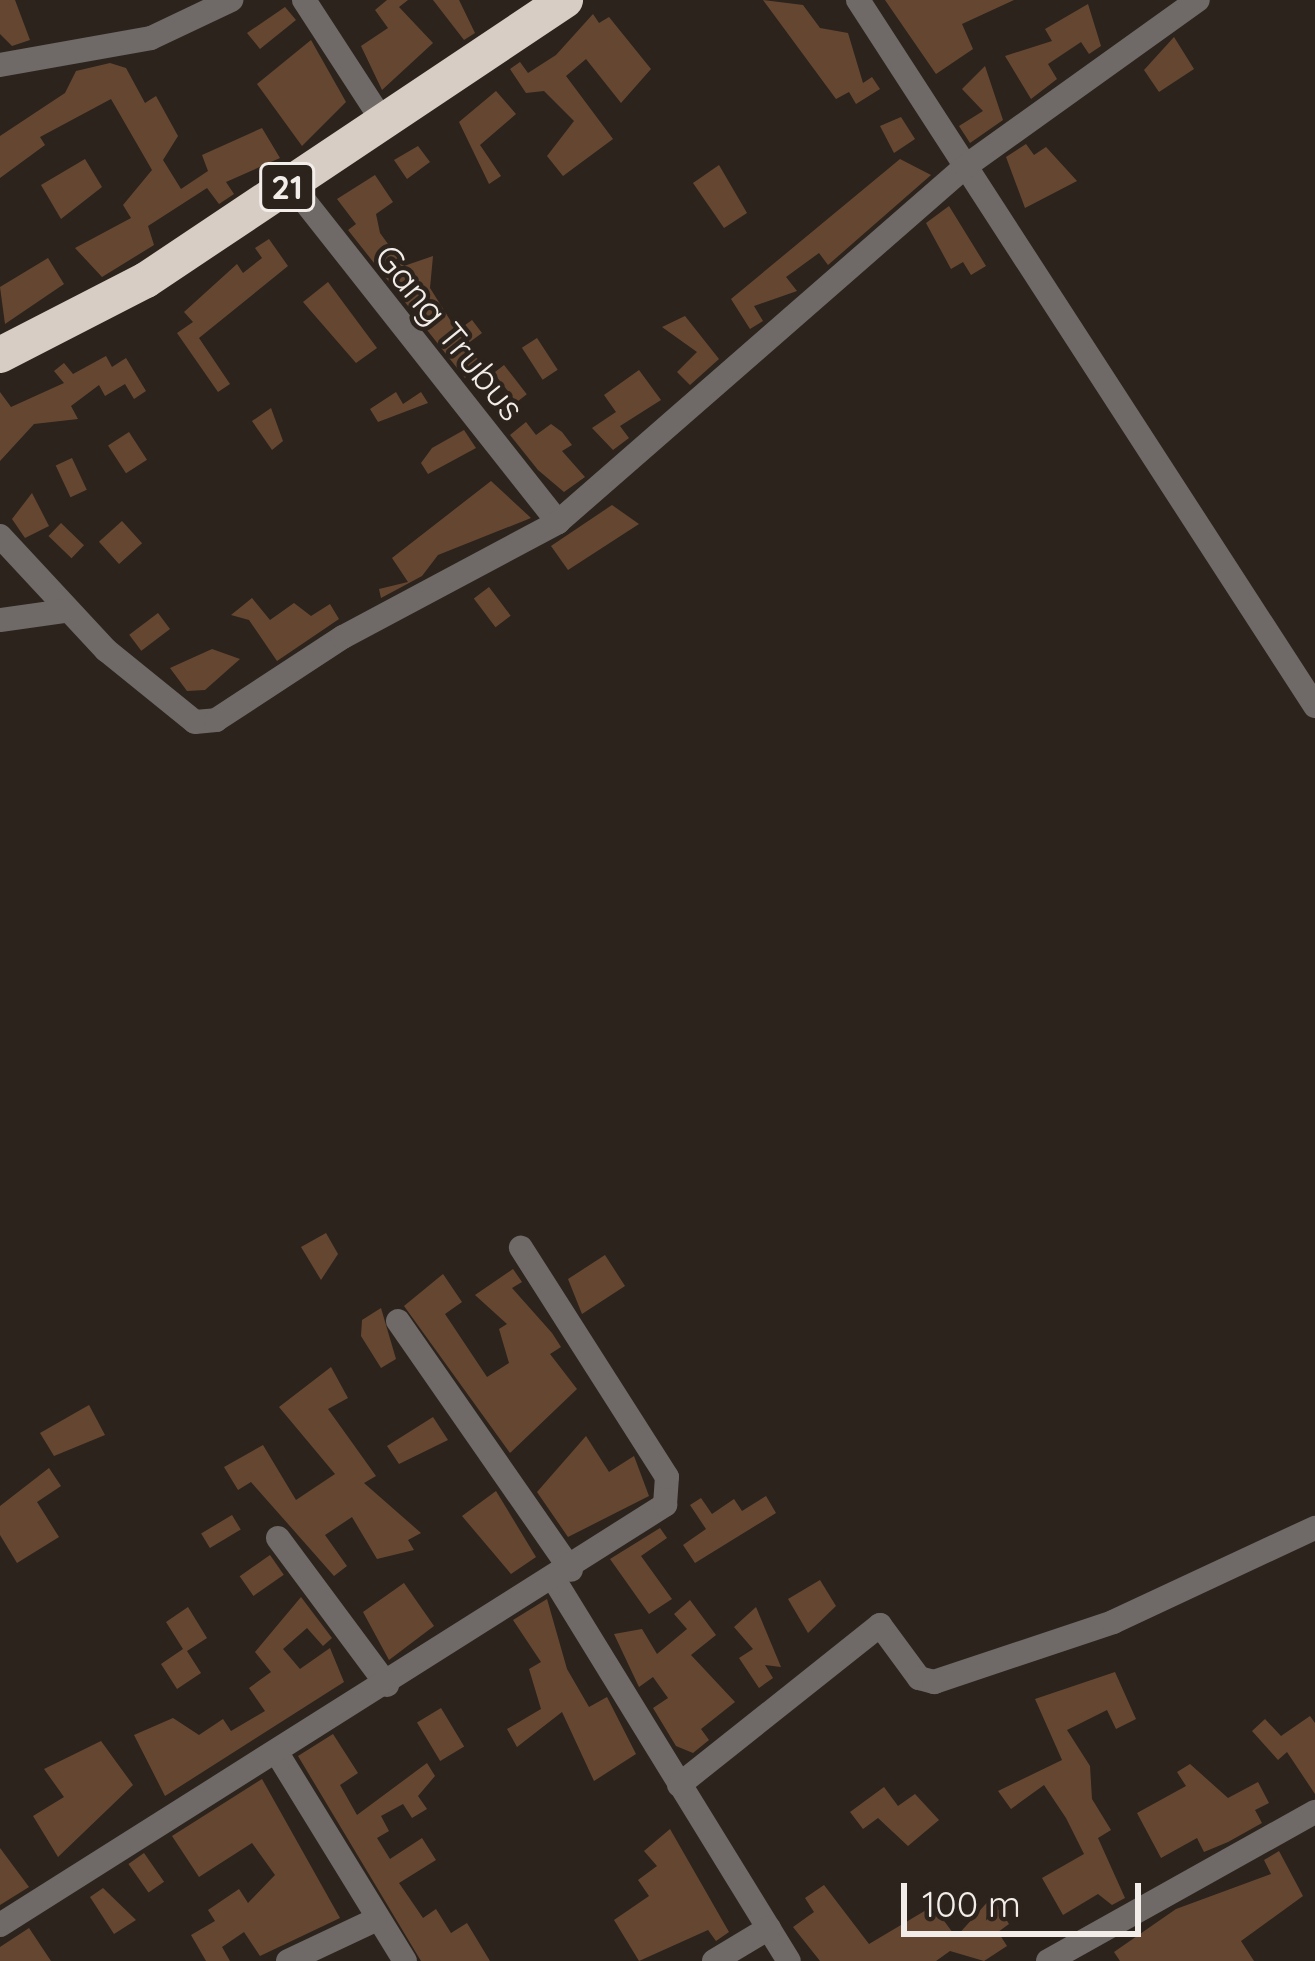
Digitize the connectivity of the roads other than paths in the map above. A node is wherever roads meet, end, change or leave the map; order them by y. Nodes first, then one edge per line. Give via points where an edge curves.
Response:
1 (231, 0) edge
2 (304, 0) edge
3 (565, 0) edge
4 (858, 0) edge
5 (1198, 0) edge
6 (0, 64) edge
7 (384, 123) junction
8 (966, 166) junction
9 (291, 184) junction
10 (0, 355) edge
11 (557, 522) junction
12 (0, 536) edge
13 (65, 611) junction
14 (0, 620) edge
15 (1315, 706) edge
16 (521, 1248) dead end
17 (398, 1321) dead end
18 (1315, 1528) edge
19 (278, 1538) dead end
20 (563, 1576) junction
21 (387, 1685) junction
22 (278, 1753) junction
23 (679, 1785) junction
24 (1315, 1812) edge
25 (375, 1920) junction
26 (0, 1925) edge
27 (769, 1928) junction
28 (288, 1961) edge
29 (405, 1961) edge
30 (714, 1961) edge
31 (789, 1961) edge
32 (1048, 1961) edge

1 - 6 street via 151,38
2 - 7 street
3 - 7 highway, 21
4 - 8 street
5 - 8 street
7 - 9 highway, 21
8 - 11 street
8 - 15 street
9 - 10 highway, 21 via 75,323
9 - 11 street, Gang Trubus
11 - 13 street via 209,723 182,714
12 - 13 street
13 - 14 street
16 - 20 street via 671,1486 654,1515
17 - 20 street
18 - 23 street via 1113,1622 934,1682 919,1678 880,1624
19 - 21 street
20 - 21 street
20 - 23 street
21 - 22 street
22 - 25 street
22 - 26 street
23 - 27 street
24 - 32 street
25 - 28 street
25 - 29 street
27 - 30 street
27 - 31 street

